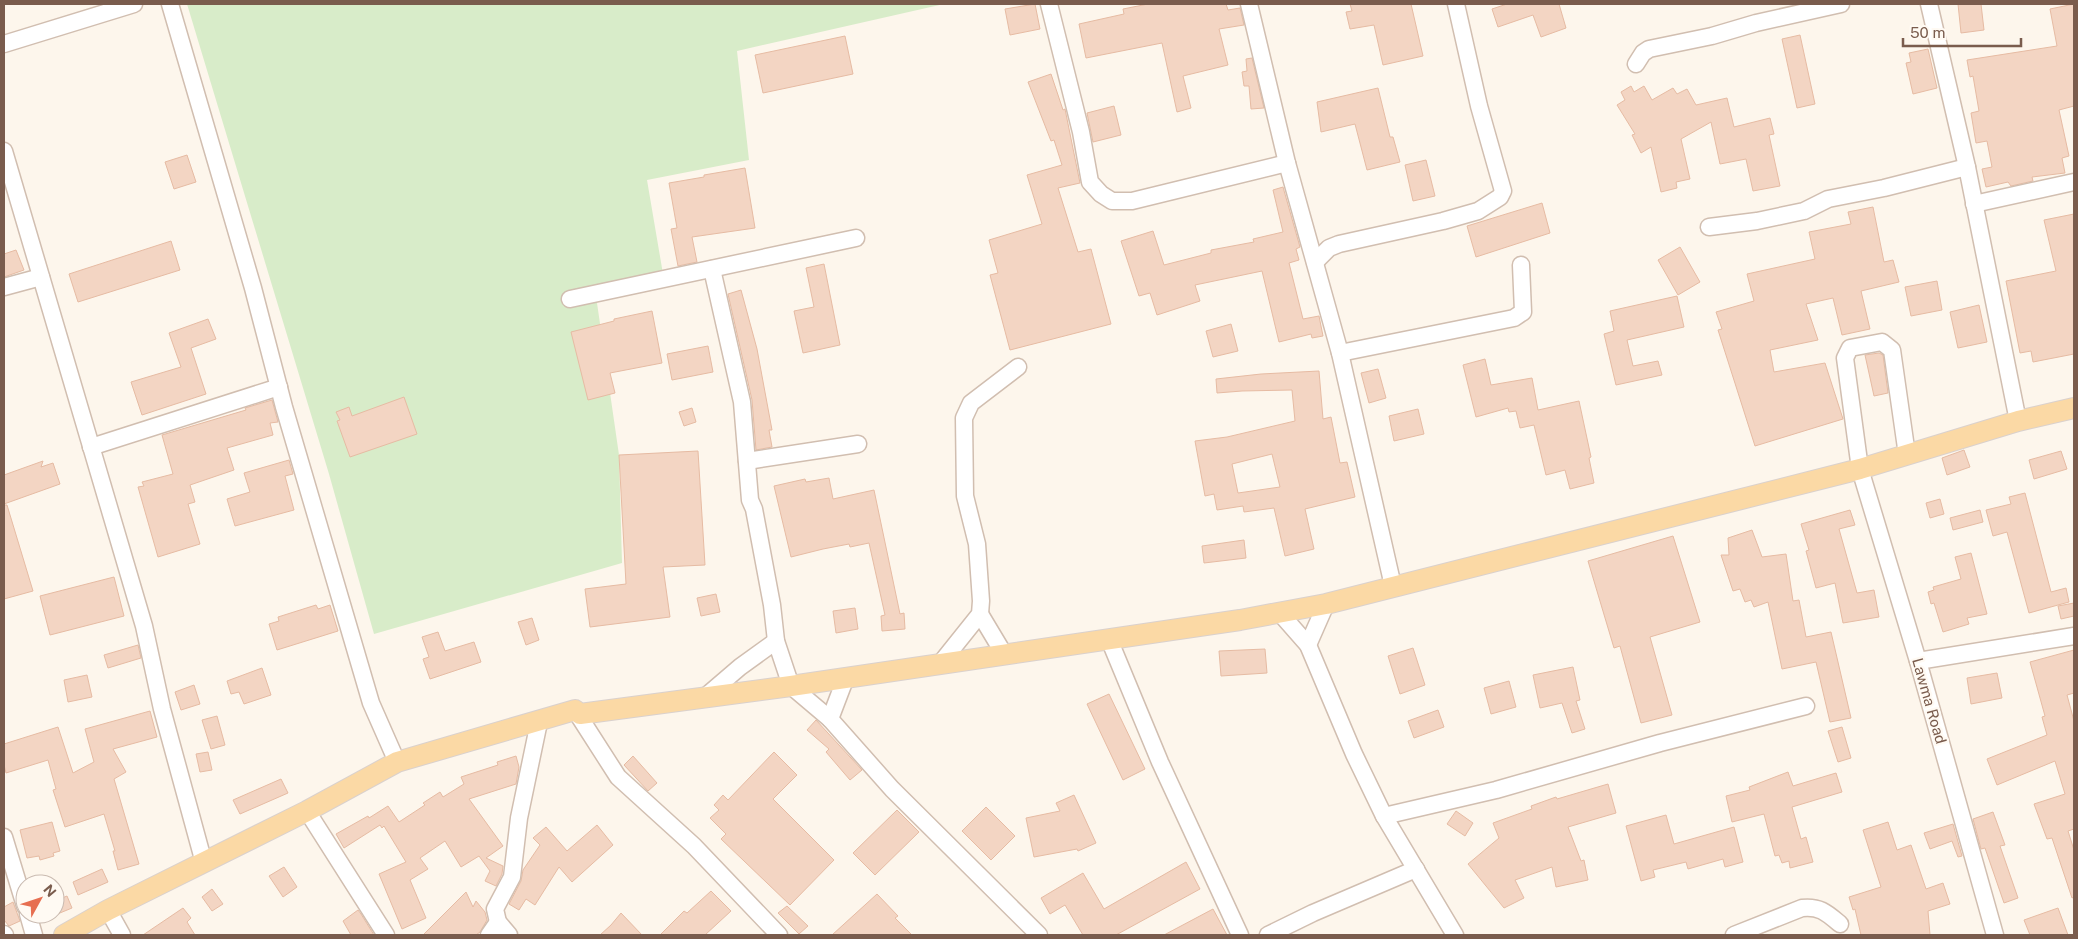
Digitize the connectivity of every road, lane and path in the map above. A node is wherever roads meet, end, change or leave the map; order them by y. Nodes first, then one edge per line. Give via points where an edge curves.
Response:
1 (134, 4) edge
2 (170, 4) edge
3 (1049, 4) edge
4 (1250, 4) edge
5 (1456, 4) edge
6 (1841, 4) edge
7 (1929, 4) edge
8 (4, 44) edge
9 (1636, 64) dead end
10 (4, 151) edge
11 (1287, 163) junction
12 (1967, 167) junction
13 (2074, 182) edge
14 (1974, 204) junction
15 (1709, 227) dead end
16 (856, 238) dead end
17 (1315, 262) junction
18 (1521, 266) dead end
19 (712, 269) junction
20 (41, 277) junction
21 (4, 287) edge
22 (570, 299) dead end
23 (1340, 353) junction
24 (1018, 367) dead end
25 (279, 387) junction
26 (2074, 408) edge
27 (2018, 421) junction
28 (858, 444) dead end
29 (91, 447) junction
30 (1907, 455) junction
31 (748, 461) junction
32 (1860, 469) junction
33 (1393, 586) junction
34 (1326, 604) junction
35 (1279, 612) junction
36 (980, 614) junction
37 (2074, 636) edge
38 (1108, 639) junction
39 (776, 641) junction
40 (1308, 645) junction
41 (1004, 654) junction
42 (1918, 660) junction
43 (940, 664) junction
44 (846, 677) junction
45 (791, 686) junction
46 (705, 697) junction
47 (1806, 706) dead end
48 (575, 710) junction
49 (830, 719) junction
50 (540, 722) junction
51 (397, 762) junction
52 (307, 811) junction
53 (1384, 816) junction
54 (4, 837) edge
55 (204, 863) junction
56 (1416, 869) junction
57 (15, 874) edge
58 (108, 910) junction
59 (1840, 924) dead end
60 (494, 929) edge
61 (64, 935) edge
62 (122, 935) edge
63 (386, 935) edge
64 (509, 935) edge
65 (779, 935) edge
66 (1039, 935) edge
67 (1240, 935) edge
68 (1268, 935) edge
69 (1455, 935) edge
70 (1734, 935) edge
71 (1995, 935) edge

1 - 8 street
2 - 25 street
3 - 11 street via 1090,182 1100,194 1112,201 1132,201
4 - 11 street
5 - 17 street via 1500,175 1503,190 1500,197 1478,211 1339,244 1329,248
6 - 9 street via 1650,49
7 - 12 street
10 - 20 street
11 - 17 street
12 - 14 street
12 - 15 street via 1828,199 1804,211
13 - 14 street
14 - 27 street
16 - 19 street
17 - 23 street
18 - 23 street via 1523,312 1514,318
19 - 22 street
19 - 31 street via 742,402
20 - 21 street
20 - 29 street
23 - 33 street
24 - 36 street via 971,403 964,418 965,496 977,544
25 - 29 street
25 - 51 street via 371,703
26 - 27 main road
27 - 30 main road
28 - 31 street
29 - 55 street via 144,626 162,709
30 - 32 main road
30 - 32 street, Lawma Road via 1892,350 1882,342 1850,348 1845,358
31 - 39 street via 750,500 767,573
32 - 33 main road
32 - 42 street, Lawma Road
33 - 34 main road
34 - 35 main road
34 - 40 street
35 - 38 main road
35 - 40 street
36 - 41 street
36 - 43 street
37 - 42 street
38 - 41 main road
38 - 67 street via 1160,762
39 - 45 street
39 - 46 street
40 - 53 street
41 - 43 main road
42 - 71 street, Lawma Road
43 - 44 main road
44 - 45 main road
44 - 49 street
45 - 46 main road
45 - 49 street
46 - 48 main road via 580,714
47 - 53 street via 1496,790
48 - 50 main road
48 - 65 street via 618,777 694,846
49 - 66 street via 892,789
50 - 51 main road
50 - 60 street via 519,818 512,877 495,909
51 - 52 main road
52 - 55 main road
52 - 63 street
53 - 56 street
54 - 57 street
55 - 58 main road
56 - 68 street
56 - 69 street
58 - 61 main road
58 - 62 street
59 - 70 street via 1823,910 1802,908
60 - 64 street

